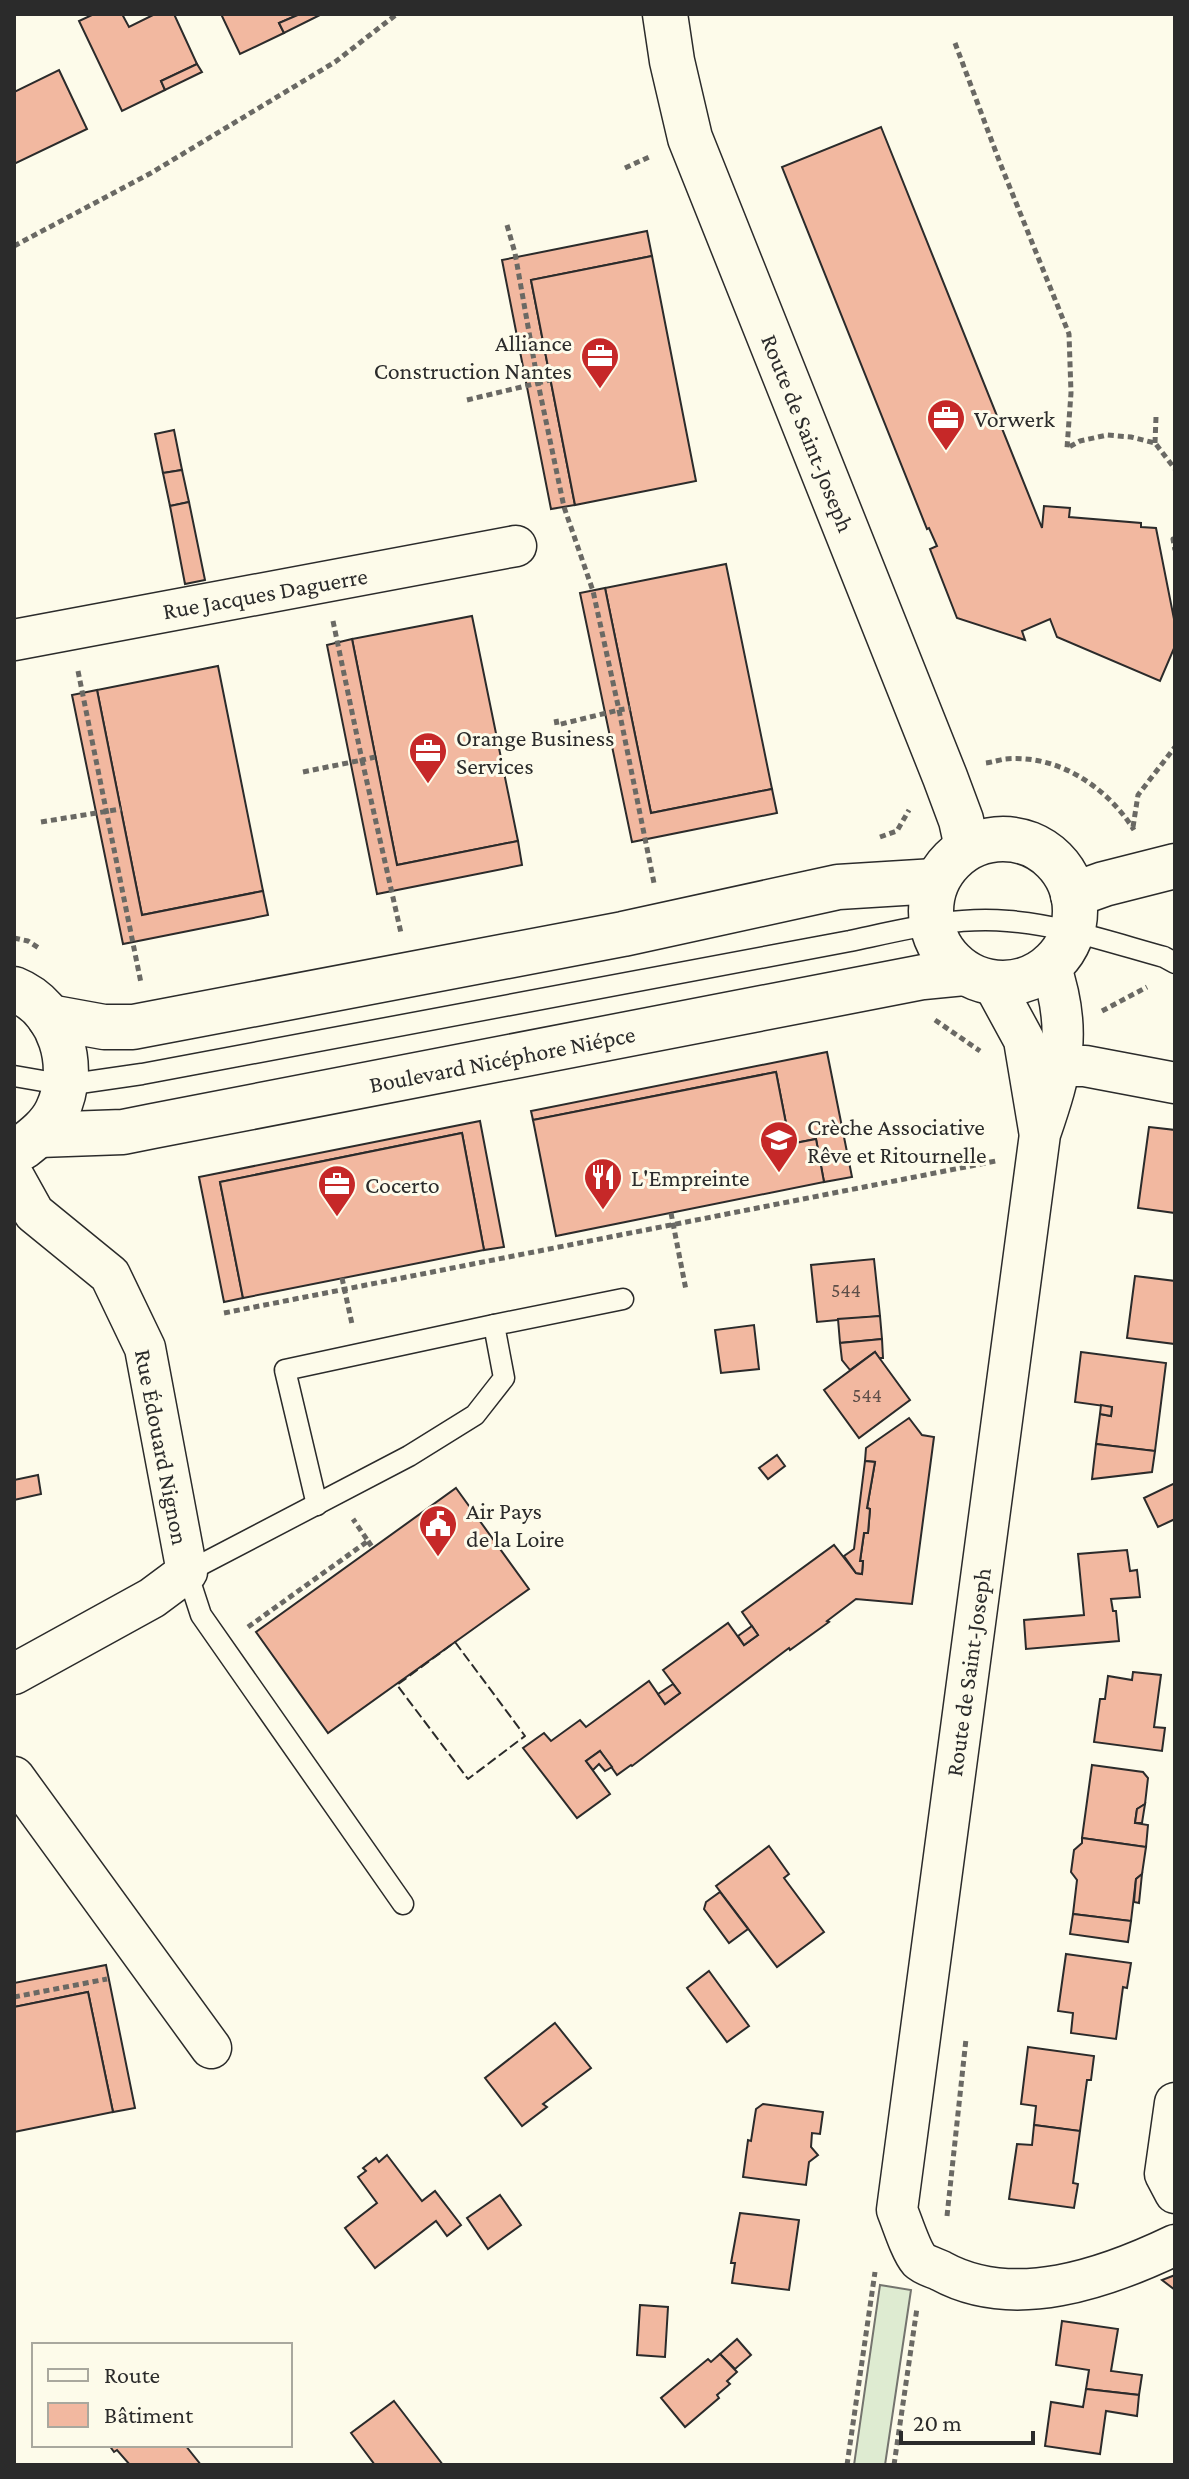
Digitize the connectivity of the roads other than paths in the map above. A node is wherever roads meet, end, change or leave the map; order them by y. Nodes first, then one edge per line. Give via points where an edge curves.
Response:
1 (665, 14) edge
2 (516, 546) dead end
3 (14, 640) edge
4 (967, 847) junction
5 (1175, 866) edge
6 (933, 902) junction
7 (1065, 930) junction
8 (1175, 963) edge
9 (978, 978) junction
10 (14, 989) edge
11 (49, 1017) junction
12 (1044, 1066) junction
13 (14, 1076) edge
14 (1175, 1083) edge
15 (66, 1085) junction
16 (27, 1143) edge
17 (14, 1177) edge
18 (623, 1299) dead end
19 (494, 1325) junction
20 (317, 1505) junction
21 (187, 1572) junction
22 (14, 1674) edge
23 (14, 1777) edge
24 (403, 1904) dead end
25 (211, 2048) dead end
26 (1175, 2103) edge
27 (1175, 2193) edge
28 (1175, 2245) edge

1 - 4 street, Route de Saint-Joseph via 690,138 945,777
2 - 3 street, Rue Jacques Daguerre
4 - 6 street via 948,862
4 - 7 street via 992,839 1019,840 1044,851 1062,870
5 - 7 street via 1104,884
6 - 7 lane, Boulevard Nicéphore Niépce
6 - 9 street via 940,949
6 - 11 street via 838,887 623,934 133,1027
6 - 15 lane, Boulevard Nicéphore Niépce via 850,941
7 - 8 lane, Boulevard Nicéphore Niépce
7 - 9 street, Boulevard Nicéphore Niépce via 1033,977 1013,982
7 - 12 street, Route de Saint-Joseph via 1063,1027
9 - 12 street, Route de Saint-Joseph
9 - 16 street, Boulevard Nicéphore Niépce via 923,977 138,1129
10 - 11 street
11 - 15 street via 61,1038
12 - 14 street via 1085,1066
12 - 28 street, Route de Saint-Joseph via 1039,1145 897,2210 919,2259 957,2280 1019,2291 1129,2267
13 - 15 lane, Boulevard Nicéphore Niépce
15 - 16 street via 56,1112
17 - 21 street, Rue Édouard Nignon via 34,1213 110,1275 145,1348
18 - 19 lane
19 - 20 lane, Rue Édouard Nignon via 504,1378 475,1415
19 - 20 lane via 285,1370
20 - 21 lane, Rue Édouard Nignon
21 - 22 street, Rue Édouard Nignon via 152,1598
21 - 24 lane, Rue Édouard Nignon via 201,1615
23 - 25 street
26 - 27 street via 1165,2174

